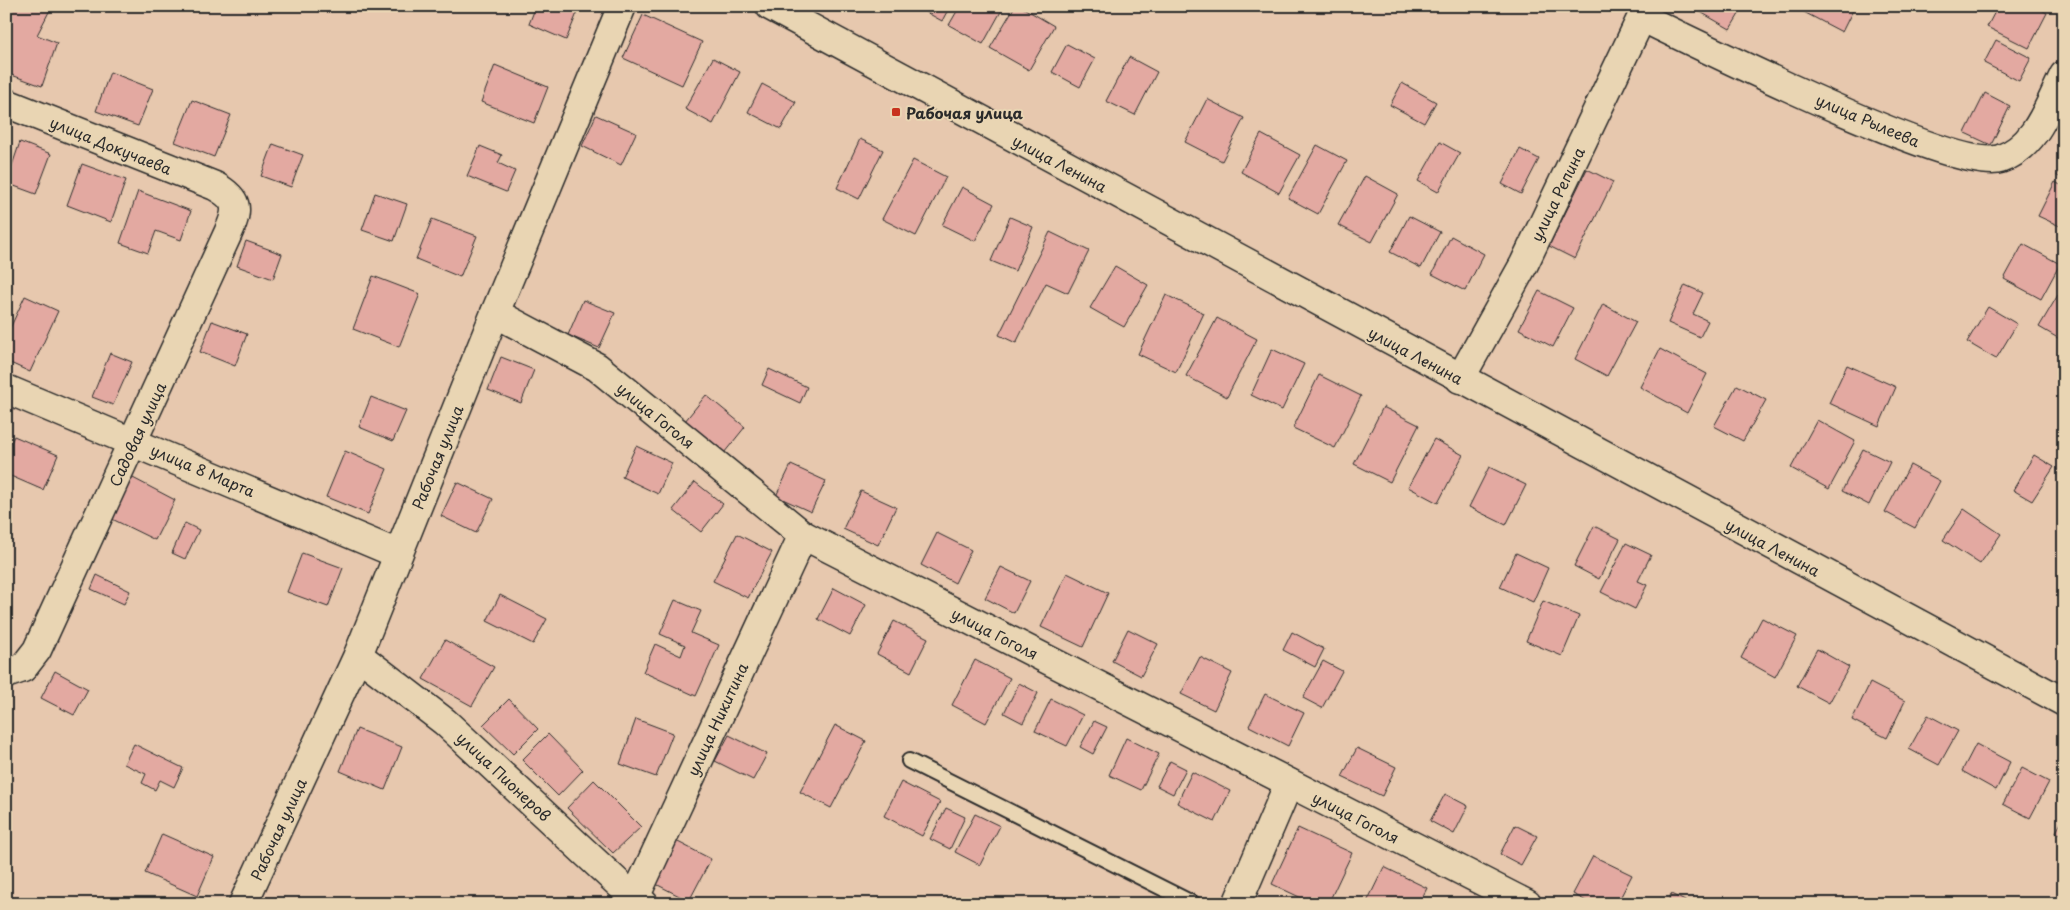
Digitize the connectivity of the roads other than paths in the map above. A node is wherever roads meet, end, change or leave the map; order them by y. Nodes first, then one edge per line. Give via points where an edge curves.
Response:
1 (622, 6) edge
2 (770, 6) edge
3 (1645, 12) edge
4 (2064, 75) edge
5 (6, 103) edge
6 (215, 186) joint
7 (495, 312) junction
8 (1460, 379) junction
9 (6, 389) edge
10 (134, 441) junction
11 (803, 535) junction
12 (398, 554) junction
13 (358, 655) junction
14 (6, 674) edge
15 (2064, 702) edge
16 (909, 761) dead end
17 (1289, 783) junction
18 (637, 902) edge
19 (244, 904) edge
20 (1194, 904) edge
21 (1237, 904) edge
22 (1527, 904) edge

1 - 7 street, Рабочая улица
2 - 8 street, улица Ленина
3 - 4 street, улица Рылеева via 1846,112 1925,145 1966,157 1998,160 2022,148 2038,127
3 - 8 street, улица Репина via 1524,264
5 - 6 street, улица Докучаева
6 - 10 street, Садовая улица via 234,202 233,221
7 - 11 street, улица Гоголя via 597,366
7 - 12 street, Рабочая улица
8 - 15 street, улица Ленина
9 - 10 street, улица 8 Марта
10 - 12 street, улица 8 Марта
10 - 14 street, Садовая улица via 36,650 23,668
11 - 17 street, улица Гоголя
11 - 18 street, улица Никитина
12 - 13 street, Рабочая улица
13 - 18 street, улица Пионеров via 445,722
13 - 19 street, Рабочая улица
16 - 20 lane
17 - 21 street
17 - 22 street, улица Гоголя

